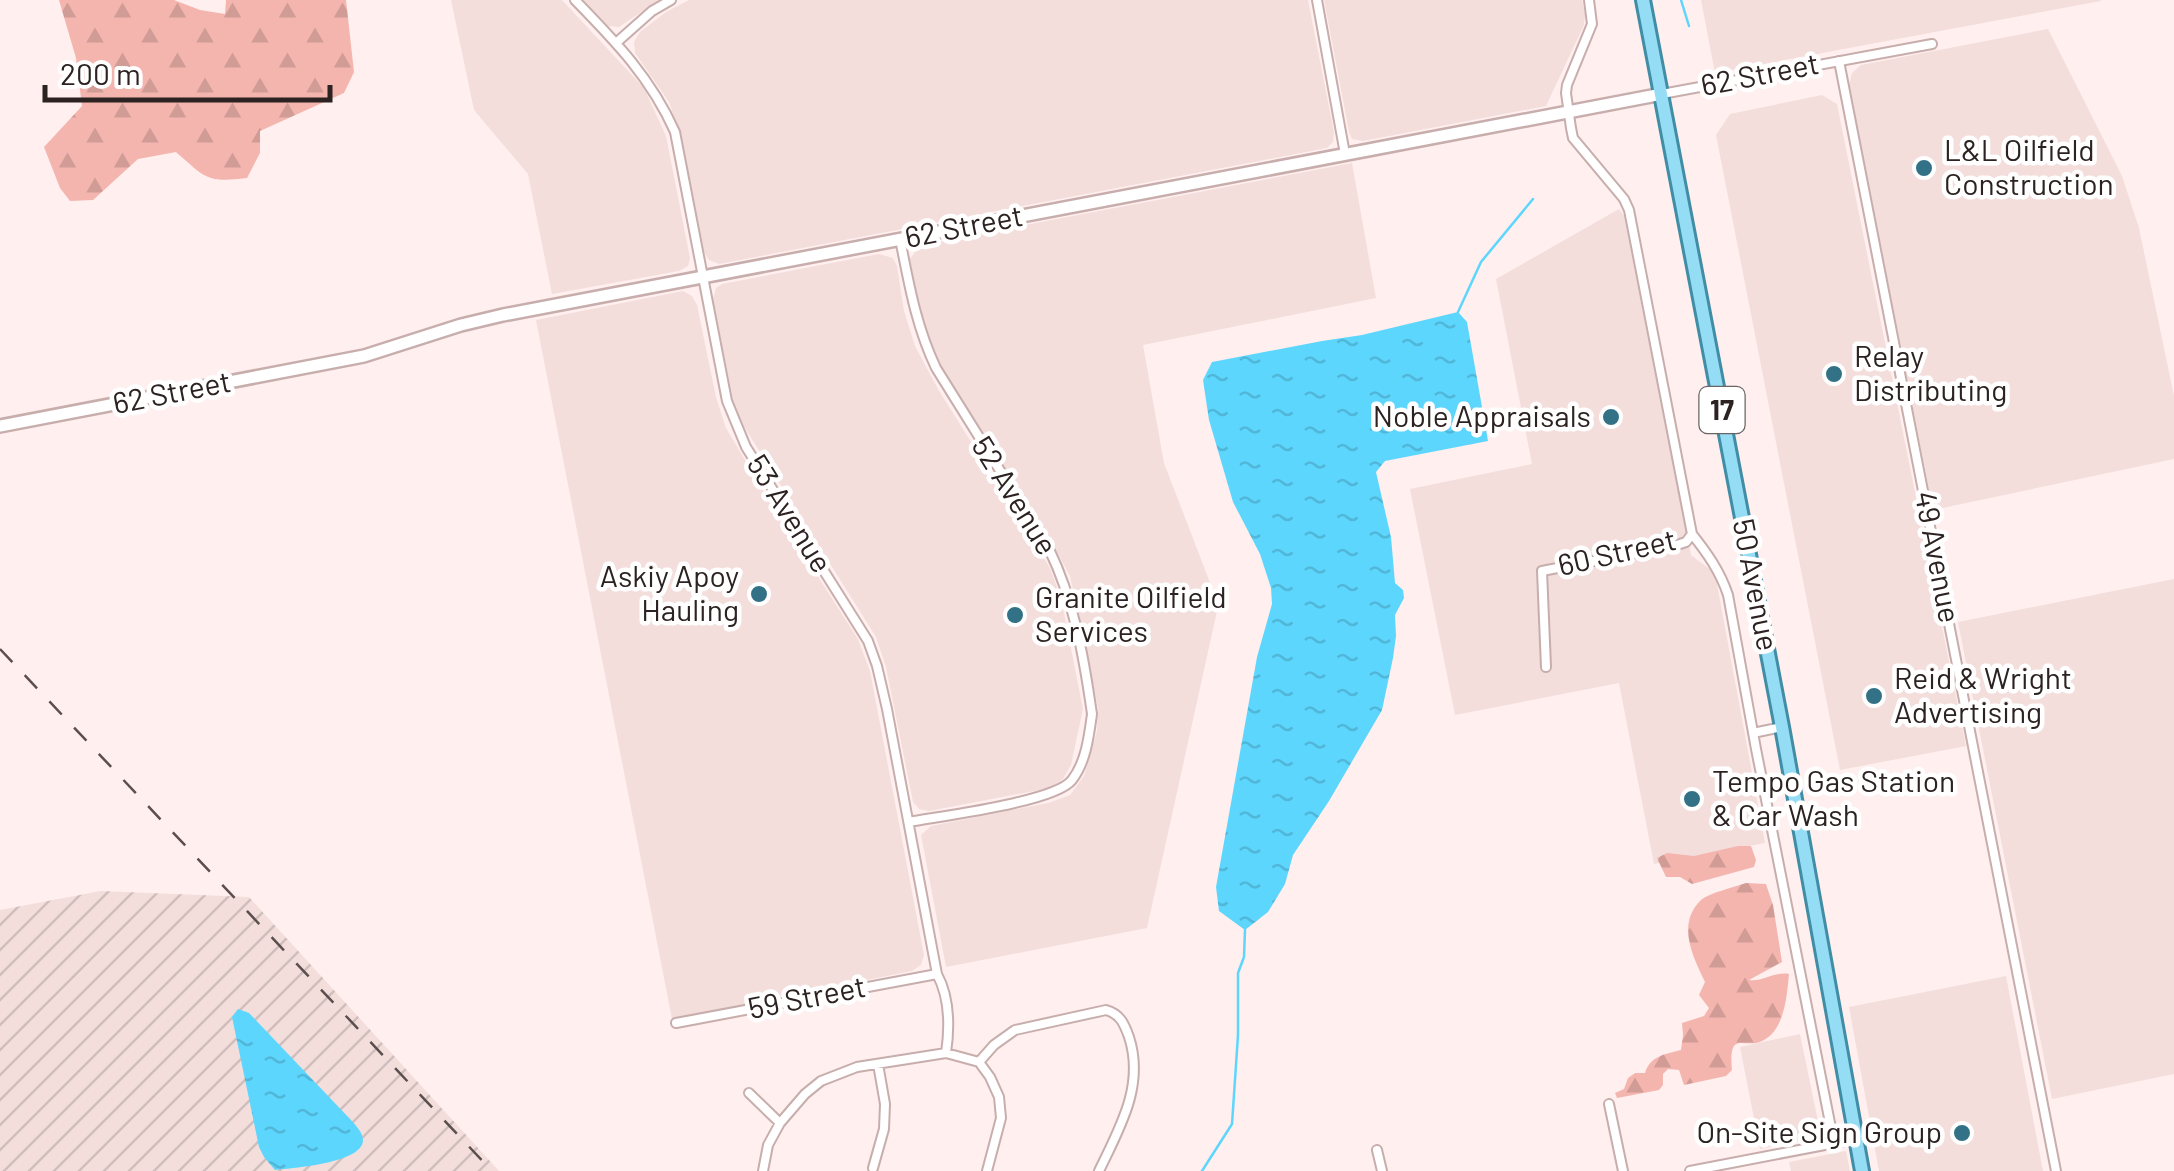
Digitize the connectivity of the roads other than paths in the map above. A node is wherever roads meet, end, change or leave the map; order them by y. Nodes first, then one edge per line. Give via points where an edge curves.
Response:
1 (575, 0) edge
2 (671, 0) edge
3 (1317, 0) edge
4 (1589, 0) edge
5 (1643, 0) edge
6 (616, 43) junction
7 (1932, 44) dead end
8 (1838, 61) junction
9 (1662, 94) junction
10 (1569, 112) junction
11 (1345, 154) junction
12 (900, 239) junction
13 (702, 278) junction
14 (0, 426) edge
15 (1692, 534) junction
16 (1546, 667) dead end
17 (1782, 727) junction
18 (1753, 733) junction
19 (909, 822) junction
20 (937, 974) junction
21 (676, 1023) dead end
22 (946, 1053) junction
23 (979, 1062) junction
24 (878, 1064) junction
25 (749, 1093) dead end
26 (1610, 1104) dead end
27 (780, 1123) junction
28 (1856, 1139) junction
29 (1834, 1143) junction
30 (1378, 1150) dead end
31 (873, 1168) dead end
32 (762, 1171) edge
33 (987, 1171) edge
34 (1100, 1171) edge
35 (1382, 1171) edge
36 (1622, 1171) edge
37 (1690, 1171) edge
38 (1862, 1171) edge
39 (2056, 1171) edge

1 - 6 street, 53 Avenue
2 - 6 street
3 - 11 street
4 - 10 street via 1592,24 1569,77
5 - 9 main road, 50 Avenue / 17
6 - 13 street, 53 Avenue via 650,84 675,132
7 - 8 street, 62 Street
8 - 9 street, 62 Street
8 - 39 street, 49 Avenue
9 - 10 main road, 62 Street
9 - 17 main road, 50 Avenue / 17
10 - 11 main road, 62 Street
10 - 15 street via 1573,138 1629,210
11 - 12 main road, 62 Street
12 - 13 main road, 62 Street
12 - 19 street, 52 Avenue via 924,343 1049,549 1069,596 1092,714 1081,763 1059,791
13 - 14 main road, 62 Street via 503,315 364,356
13 - 19 street, 53 Avenue via 737,429 868,640
15 - 16 street, 60 Street via 1678,545 1542,571
15 - 18 street via 1728,595
17 - 18 street
17 - 28 main road, 50 Avenue / 17
18 - 29 street
19 - 20 street, 53 Avenue
20 - 21 street, 59 Street
20 - 22 street, 53 Avenue via 948,1012
22 - 23 street
22 - 24 street
23 - 33 street via 1000,1096
23 - 34 street via 1015,1030 1116,1013 1131,1042 1133,1086
24 - 27 street via 821,1081
24 - 31 street via 886,1104
25 - 27 street
26 - 36 street
27 - 32 street
28 - 29 street
28 - 38 main road, 50 Avenue / 17
29 - 37 street
30 - 35 street

